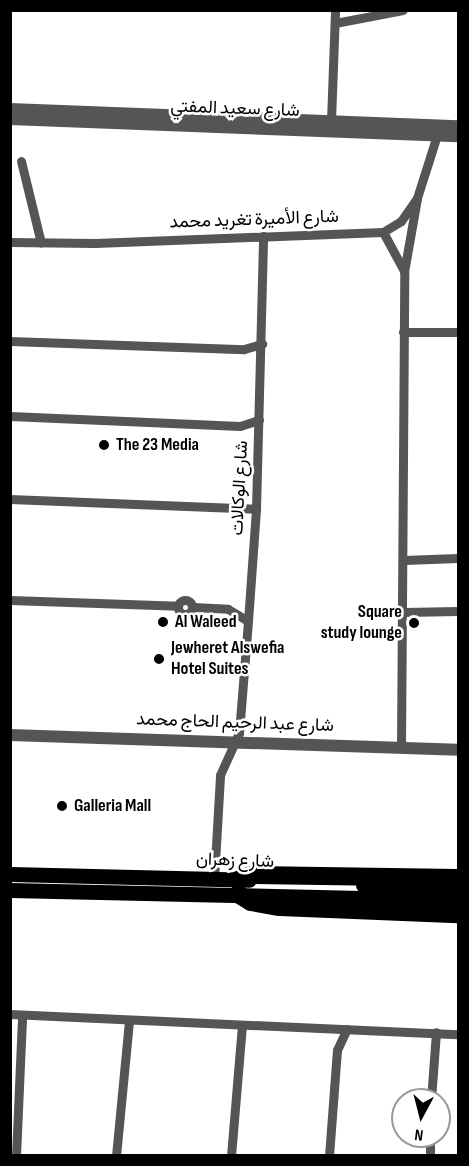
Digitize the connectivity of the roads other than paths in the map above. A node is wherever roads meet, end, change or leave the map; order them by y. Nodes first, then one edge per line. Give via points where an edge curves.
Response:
1 (335, 10) edge
2 (403, 10) edge
3 (334, 23) junction
4 (10, 109) edge
5 (10, 118) edge
6 (331, 121) junction
7 (459, 126) edge
8 (437, 135) junction
9 (459, 136) edge
10 (21, 161) dead end
11 (417, 198) junction
12 (383, 232) junction
13 (263, 236) junction
14 (10, 242) edge
15 (41, 243) junction
16 (404, 272) junction
17 (459, 332) edge
18 (403, 333) junction
19 (10, 341) edge
20 (262, 344) junction
21 (10, 416) edge
22 (259, 420) junction
23 (10, 499) edge
24 (256, 509) junction
25 (459, 558) edge
26 (404, 560) junction
27 (10, 600) edge
28 (459, 611) edge
29 (405, 612) junction
30 (248, 621) junction
31 (10, 735) edge
32 (237, 740) junction
33 (401, 747) junction
34 (459, 750) edge
35 (10, 874) edge
36 (459, 878) edge
37 (214, 880) junction
38 (238, 887) junction
39 (459, 889) edge
40 (10, 890) edge
41 (459, 900) edge
42 (459, 914) edge
43 (10, 1014) edge
44 (22, 1016) junction
45 (129, 1022) junction
46 (242, 1026) junction
47 (347, 1029) junction
48 (436, 1032) junction
49 (459, 1034) edge
50 (432, 1088) edge
51 (15, 1094) edge
52 (14, 1152) edge
53 (116, 1155) edge
54 (231, 1155) edge
55 (329, 1155) edge

1 - 3 street
2 - 3 street
3 - 6 street
4 - 6 street, شارع سعيد المفتي
5 - 8 street, شارع سعيد المفتي
6 - 7 street, شارع سعيد المفتي
8 - 9 street, شارع سعيد المفتي
8 - 11 street
10 - 15 street
11 - 12 street via 401,221
11 - 16 street
12 - 13 street, شارع الأميرة تغريد محمد
12 - 16 street
13 - 15 street, شارع الأميرة تغريد محمد
13 - 20 street, شارع الوكالات
14 - 15 street, شارع الأميرة تغريد محمد
16 - 18 street
17 - 18 street
18 - 26 street
19 - 20 street via 244,349
20 - 22 street, شارع الوكالات
21 - 22 street via 240,426
22 - 24 street, شارع الوكالات
23 - 24 street
24 - 30 street, شارع الوكالات
25 - 26 street
26 - 29 street
27 - 30 street via 178,606 186,600 193,607 228,609
28 - 29 street
29 - 33 street
30 - 32 street, شارع الوكالات
31 - 32 street, شارع عبد الرحيم الحاج محمد
32 - 33 street, شارع عبد الرحيم الحاج محمد
32 - 37 street via 220,775
33 - 34 street, شارع عبد الرحيم الحاج محمد
35 - 37 main road, شارع زهران
36 - 38 highway via 251,875
37 - 38 main road, شارع زهران
38 - 39 main road, شارع زهران
38 - 40 main road, شارع زهران
38 - 41 main road, شارع زهران
38 - 42 highway via 251,902 280,907
43 - 44 street
44 - 45 street
44 - 51 street
45 - 46 street
45 - 53 street
46 - 47 street
46 - 54 street
47 - 48 street
47 - 55 street via 337,1056
48 - 49 street
48 - 50 street
51 - 52 street

